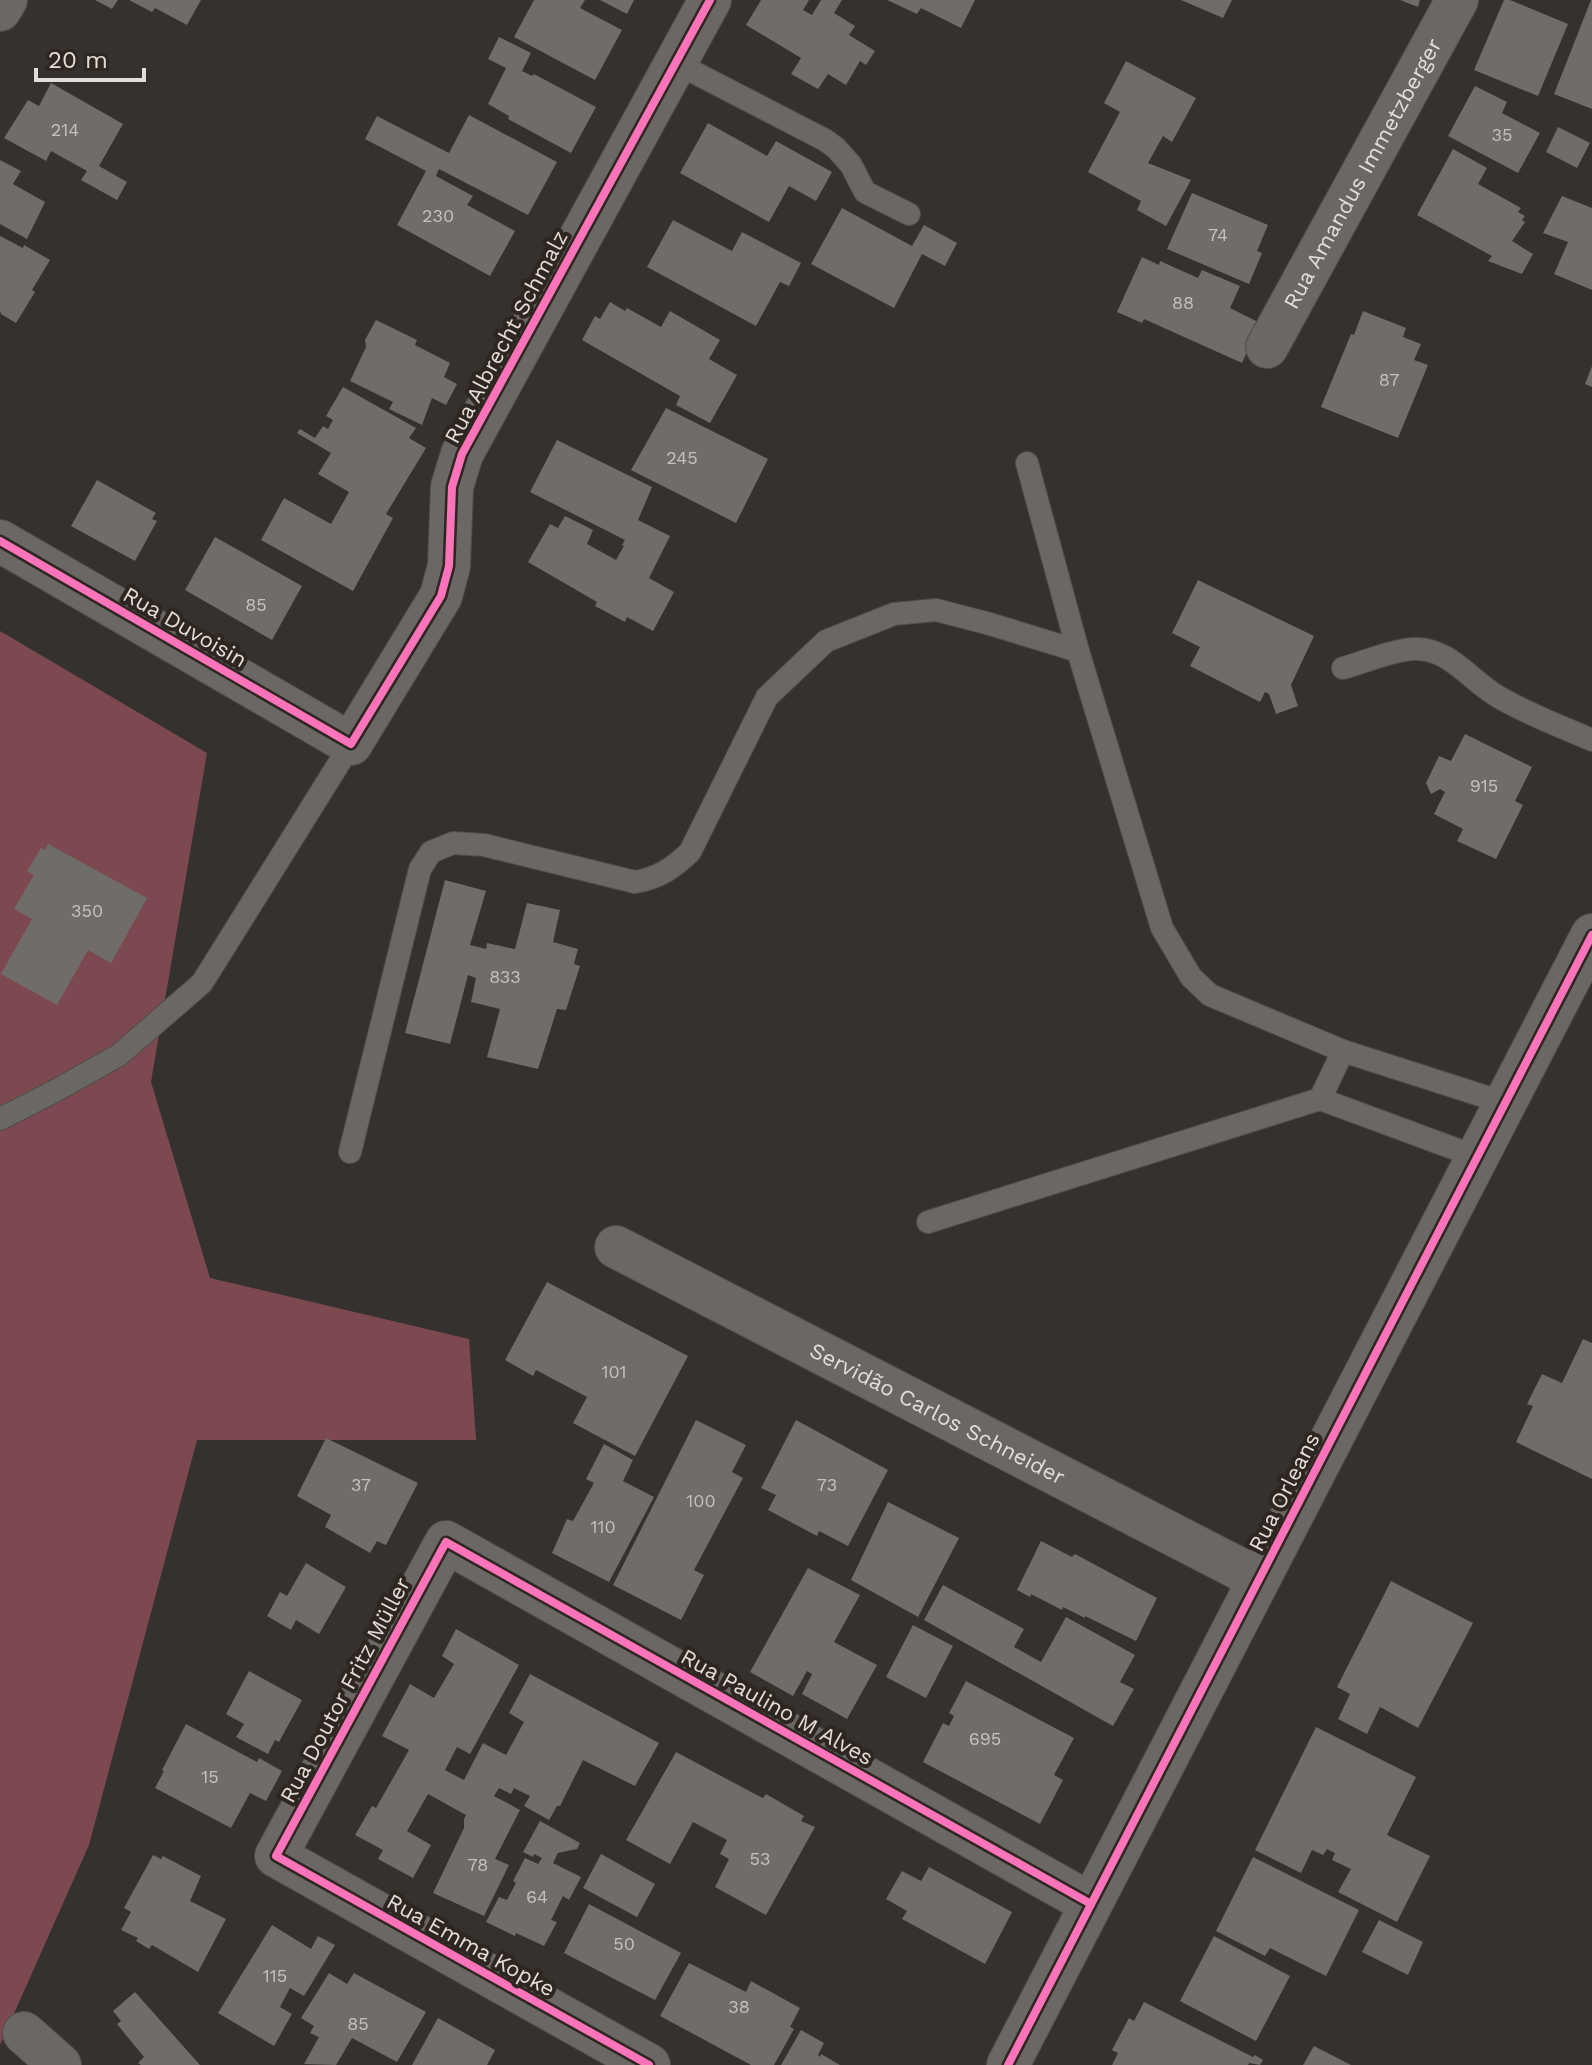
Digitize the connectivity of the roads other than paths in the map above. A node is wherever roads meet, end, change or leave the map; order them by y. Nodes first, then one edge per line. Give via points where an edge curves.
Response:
1 (6, 0) edge
2 (710, 0) edge
3 (1457, 0) edge
4 (0, 10) edge
5 (676, 63) junction
6 (909, 214) dead end
7 (1267, 347) dead end
8 (1027, 463) dead end
9 (0, 541) edge
10 (1078, 651) junction
11 (1343, 668) dead end
12 (1592, 740) edge
13 (351, 744) junction
14 (1592, 935) edge
15 (1343, 1051) junction
16 (1320, 1099) junction
17 (1505, 1103) junction
18 (0, 1119) edge
19 (350, 1152) dead end
20 (1477, 1157) junction
21 (928, 1222) dead end
22 (616, 1247) dead end
23 (446, 1542) joint
24 (1259, 1579) junction
25 (276, 1856) joint
26 (1091, 1904) junction
27 (24, 2033) dead end
28 (60, 2065) edge
29 (649, 2065) edge
30 (1008, 2065) edge

1 - 4 street
2 - 5 street, Rua Albrecht Schmalz
3 - 7 street, Rua Amandus Immetzberger
5 - 6 lane via 825,140 851,165 865,192
5 - 13 street, Rua Albrecht Schmalz via 462,454 452,487 449,566 441,596
8 - 10 lane
9 - 13 street, Rua Duvoisin
10 - 15 lane via 1162,928 1191,977 1210,995
10 - 19 lane via 936,610 894,614 826,641 767,697 690,852 653,879 635,882 484,845 453,843 431,852 420,869
11 - 12 lane via 1412,648 1431,650 1494,695
13 - 18 lane via 202,983 119,1055
14 - 17 street, Rua Orleans
15 - 16 lane
15 - 17 lane
16 - 20 lane
16 - 21 lane
17 - 20 street, Rua Orleans
20 - 24 street, Rua Orleans
22 - 24 street, Servidão Carlos Schneider
23 - 25 street, Rua Doutor Fritz Müller
23 - 26 street, Rua Paulino M Alves
24 - 26 street, Rua Orleans
25 - 29 street, Rua Emma Kopke
26 - 30 street, Rua Orleans
27 - 28 street

